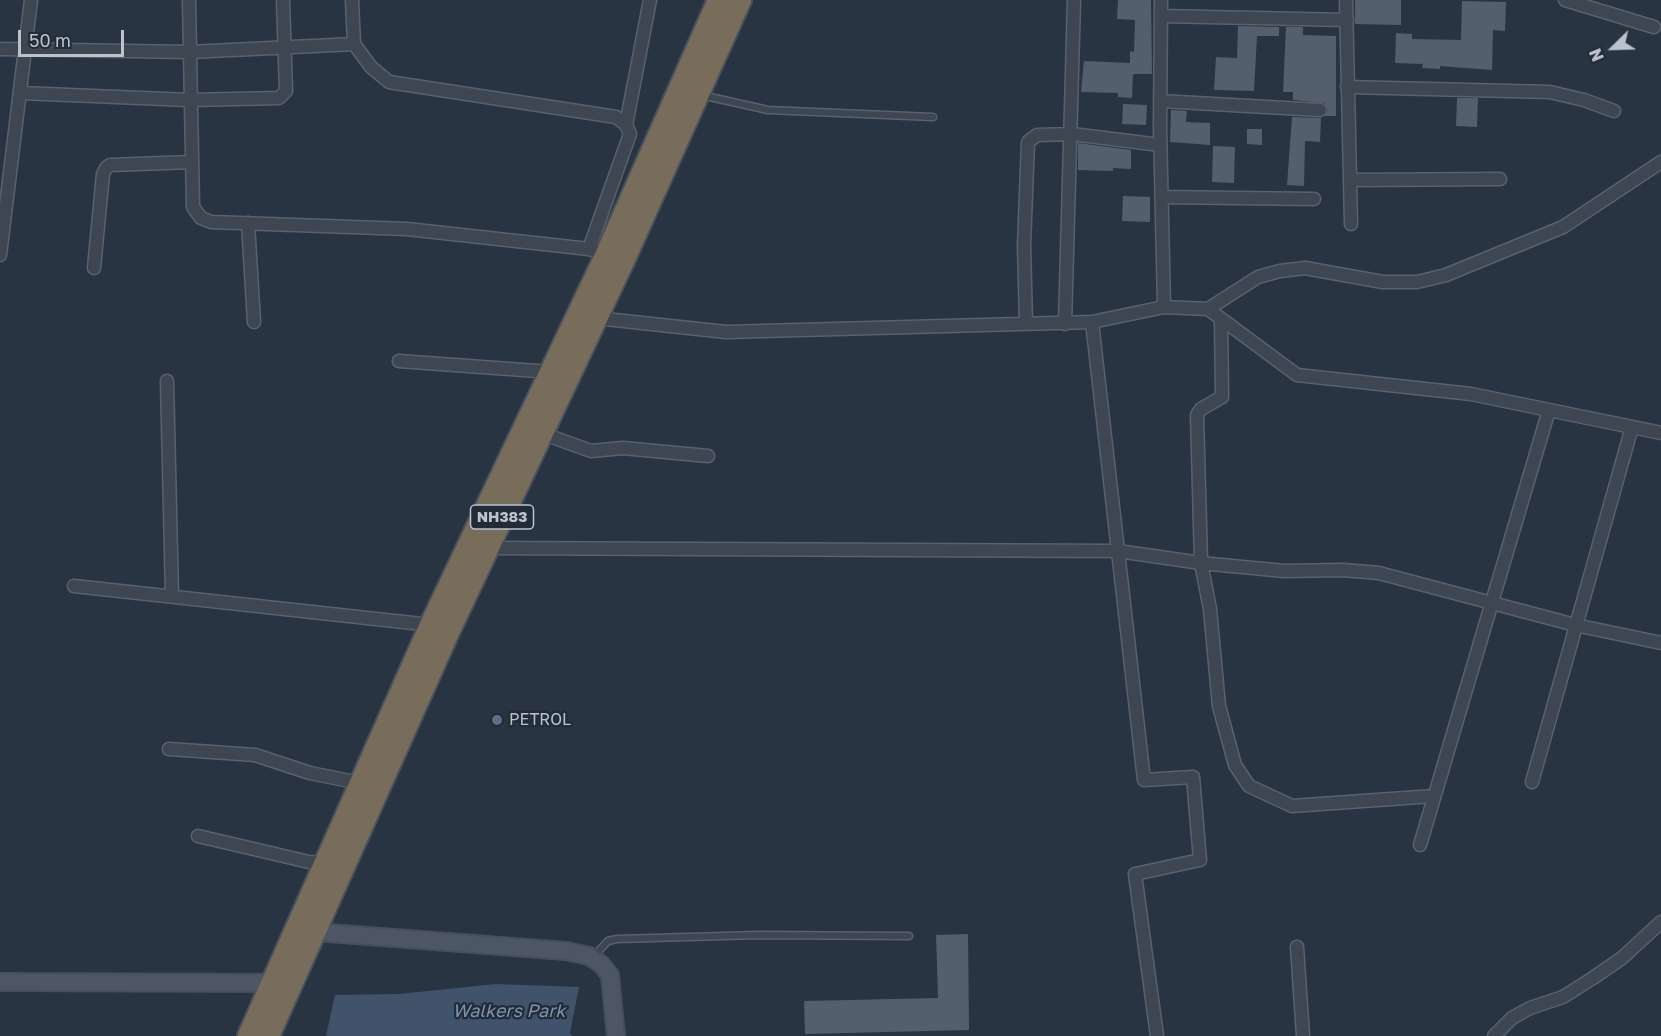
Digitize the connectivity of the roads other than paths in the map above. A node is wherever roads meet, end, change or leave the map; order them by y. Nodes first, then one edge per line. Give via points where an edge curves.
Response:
1 (31, 0) edge
2 (189, 0) edge
3 (283, 0) edge
4 (352, 0) edge
5 (650, 0) edge
6 (719, 0) edge
7 (740, 0) edge
8 (1074, 0) edge
9 (1161, 0) edge
10 (1347, 0) edge
11 (1565, 0) edge
12 (1161, 16) junction
13 (1347, 20) junction
14 (1654, 27) dead end
15 (354, 44) junction
16 (284, 48) junction
17 (0, 49) edge
18 (27, 49) junction
19 (190, 52) junction
20 (1347, 87) junction
21 (21, 93) junction
22 (699, 94) junction
23 (189, 100) junction
24 (1160, 101) junction
25 (1320, 110) dead end
26 (1614, 111) dead end
27 (933, 117) dead end
28 (626, 124) junction
29 (1072, 134) junction
30 (1160, 145) junction
31 (191, 162) junction
32 (1661, 162) edge
33 (1500, 179) dead end
34 (1352, 180) junction
35 (1161, 197) junction
36 (1314, 199) dead end
37 (248, 223) junction
38 (1351, 224) dead end
39 (606, 254) junction
40 (0, 255) edge
41 (94, 268) dead end
42 (1164, 307) junction
43 (1208, 309) junction
44 (596, 318) junction
45 (1221, 319) junction
46 (254, 322) dead end
47 (1092, 322) junction
48 (1026, 324) junction
49 (1065, 324) junction
50 (399, 361) dead end
51 (551, 372) junction
52 (167, 381) dead end
53 (1549, 410) junction
54 (1632, 427) junction
55 (541, 433) junction
56 (1661, 433) edge
57 (708, 456) dead end
58 (478, 548) junction
59 (1118, 551) junction
60 (1201, 564) junction
61 (74, 586) dead end
62 (172, 596) junction
63 (1490, 603) junction
64 (1575, 624) junction
65 (431, 625) junction
66 (1661, 643) edge
67 (169, 749) dead end
68 (1532, 782) dead end
69 (360, 783) junction
70 (1434, 796) junction
71 (198, 836) dead end
72 (1420, 844) dead end
73 (324, 863) junction
74 (1661, 921) edge
75 (315, 932) junction
76 (909, 936) dead end
77 (1297, 947) dead end
78 (592, 958) junction
79 (0, 982) edge
80 (281, 985) junction
81 (249, 1036) edge
82 (268, 1036) edge
83 (616, 1036) edge
84 (1157, 1036) edge
85 (1303, 1036) edge
86 (1494, 1036) edge

1 - 18 street
2 - 19 street
3 - 16 street
4 - 15 street
5 - 28 street
6 - 39 highway, NH383
7 - 22 highway, NH383
8 - 29 street
9 - 12 street
10 - 13 street
11 - 14 street
12 - 13 street
12 - 24 street
13 - 20 street
15 - 16 street
15 - 28 street via 371,67 389,82 616,117
16 - 19 street
16 - 23 street via 283,96
17 - 18 street
18 - 19 street
18 - 21 street
19 - 23 street
20 - 26 street via 1550,92
20 - 34 street
21 - 23 street
21 - 40 street
22 - 27 lane via 768,110
22 - 39 highway, NH383
23 - 31 street
24 - 25 street
24 - 30 street
28 - 39 street via 630,134
29 - 30 street
29 - 48 street via 1037,135 1028,142
29 - 49 street
30 - 35 street
31 - 37 street via 193,207 201,218
31 - 41 street via 106,168
32 - 43 street via 1563,227 1446,275 1417,282 1383,282 1305,268 1280,271 1258,277
33 - 34 street
34 - 38 street
35 - 36 street
35 - 42 street
37 - 39 street via 407,229
37 - 46 street
39 - 44 highway, NH383
39 - 51 highway, NH383
42 - 43 street
42 - 47 street
43 - 45 street
44 - 48 street via 726,332
44 - 55 highway, NH383
45 - 53 street via 1297,375 1471,394
45 - 60 street via 1222,397 1197,415
47 - 49 street
47 - 59 street
48 - 49 street
50 - 51 street
51 - 58 highway, NH383
52 - 62 street
53 - 54 street
53 - 63 street
54 - 56 street
54 - 64 street
55 - 57 street via 591,451 623,448
55 - 58 highway, NH383
58 - 59 street
58 - 65 highway, NH383
58 - 75 highway, NH383
59 - 60 street
59 - 84 street via 1144,780 1193,777 1200,860 1135,874
60 - 63 street via 1379,573
60 - 70 street via 1210,609 1221,717 1235,765 1249,786 1292,806
61 - 62 street
62 - 65 street
63 - 64 street
63 - 70 street
64 - 66 street
64 - 68 street
65 - 69 highway, NH383
67 - 69 street via 255,755 310,773
69 - 73 highway, NH383
70 - 72 street
71 - 73 street
73 - 80 highway, NH383
74 - 86 street via 1622,958 1563,997 1512,1018
75 - 78 main road via 566,951
75 - 80 highway, NH383
76 - 78 lane via 617,939 600,947
77 - 85 street
78 - 83 main road via 610,975
79 - 80 main road
80 - 81 highway, NH383
80 - 82 highway, NH383

